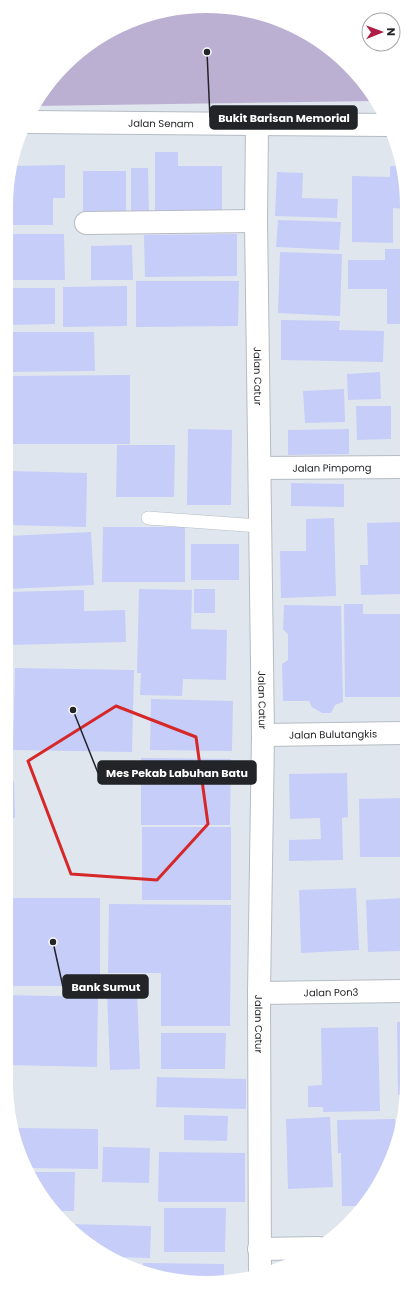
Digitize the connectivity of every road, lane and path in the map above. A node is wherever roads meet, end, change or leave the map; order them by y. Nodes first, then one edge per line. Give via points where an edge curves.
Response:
1 (33, 122) edge
2 (257, 125) junction
3 (382, 125) edge
4 (256, 221) junction
5 (86, 223) dead end
6 (400, 467) edge
7 (260, 468) junction
8 (148, 518) dead end
9 (260, 526) junction
10 (400, 733) edge
11 (263, 735) junction
12 (400, 991) edge
13 (259, 993) junction
14 (306, 1248) edge
15 (260, 1249) junction
16 (260, 1268) edge

1 - 2 street, Jalan Senam
2 - 3 street, Jalan Senam
2 - 4 street, Jalan Catur
4 - 5 street
4 - 7 street, Jalan Catur
6 - 7 street, Jalan Pimpomg
7 - 9 street, Jalan Catur
8 - 9 lane
9 - 11 street, Jalan Catur
10 - 11 street, Jalan Bulutangkis
11 - 13 street, Jalan Catur
12 - 13 street, Jalan Pon3
13 - 15 street, Jalan Catur
14 - 15 street
15 - 16 street, Jalan Catur

